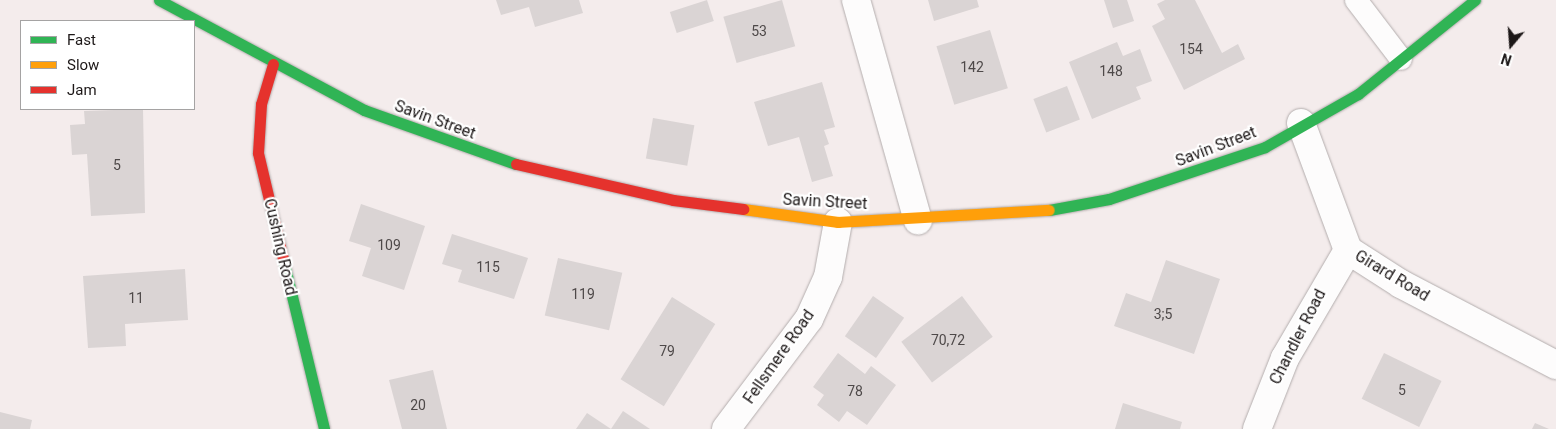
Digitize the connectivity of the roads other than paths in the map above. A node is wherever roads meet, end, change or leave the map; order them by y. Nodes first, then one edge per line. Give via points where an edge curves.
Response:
1 (856, 0) edge
2 (1356, 0) edge
3 (1475, 0) edge
4 (170, 4) edge
5 (1401, 59) junction
6 (273, 64) junction
7 (1301, 123) junction
8 (918, 220) junction
9 (838, 222) junction
10 (1348, 250) junction
11 (1556, 365) edge
12 (324, 429) edge
13 (726, 429) edge
14 (1257, 429) edge

1 - 8 street
2 - 5 lane
3 - 5 street, Savin Street
4 - 6 street, Savin Street
5 - 7 street, Savin Street via 1358,94
6 - 9 street, Savin Street via 364,110 528,168 673,200
6 - 12 street, Cushing Road via 261,104 258,153
7 - 8 street, Savin Street via 1265,147 1216,166 1109,199 1033,213
7 - 10 street, Girard Road
8 - 9 street, Savin Street
9 - 13 street, Fellsmere Road via 828,276 809,318
10 - 11 street, Girard Road via 1401,284
10 - 14 street, Chandler Road via 1285,358

